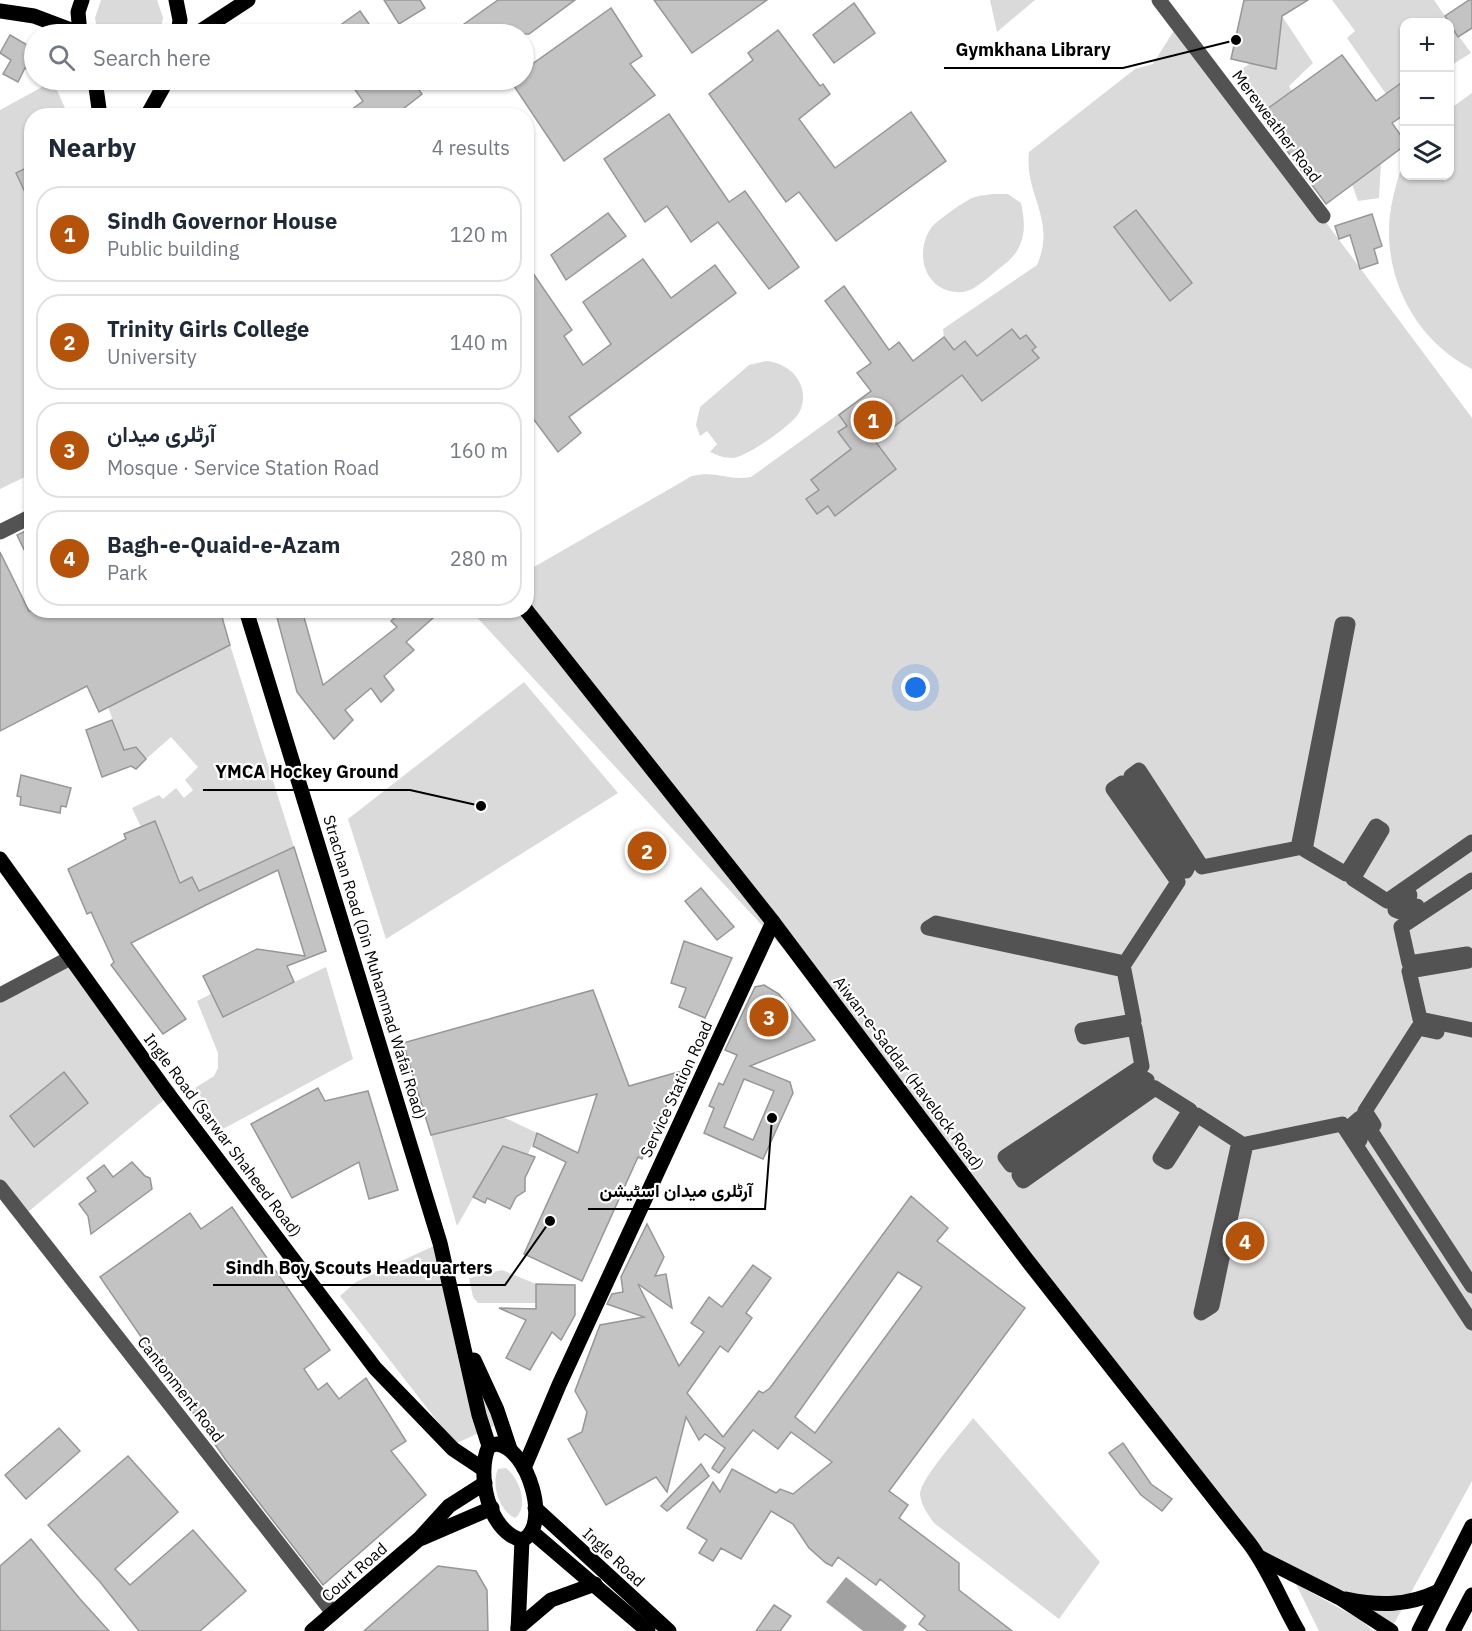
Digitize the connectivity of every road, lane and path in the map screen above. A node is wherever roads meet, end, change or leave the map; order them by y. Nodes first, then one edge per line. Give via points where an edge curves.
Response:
1 (82, 0) edge
2 (176, 0) edge
3 (248, 0) edge
4 (1159, 0) edge
5 (0, 11) edge
6 (227, 15) junction
7 (54, 24) edge
8 (79, 24) edge
9 (179, 24) edge
10 (212, 24) edge
11 (216, 24) edge
12 (96, 90) edge
13 (153, 90) edge
14 (161, 90) edge
15 (97, 98) junction
16 (99, 108) edge
17 (102, 108) edge
18 (149, 108) edge
19 (151, 108) edge
20 (1323, 216) dead end
21 (24, 520) edge
22 (0, 532) edge
23 (248, 618) edge
24 (532, 618) edge
25 (1472, 842) edge
26 (1472, 853) edge
27 (0, 859) edge
28 (1472, 868) edge
29 (1472, 880) edge
30 (773, 922) junction
31 (70, 958) junction
32 (0, 995) edge
33 (1472, 1030) edge
34 (1472, 1039) edge
35 (0, 1187) edge
36 (1472, 1272) edge
37 (1472, 1286) edge
38 (1472, 1308) edge
39 (1472, 1323) edge
40 (463, 1336) junction
41 (489, 1446) junction
42 (510, 1449) junction
43 (524, 1468) junction
44 (484, 1476) junction
45 (492, 1508) junction
46 (535, 1508) junction
47 (1472, 1526) edge
48 (527, 1536) junction
49 (419, 1539) junction
50 (1261, 1558) junction
51 (595, 1584) junction
52 (1439, 1591) junction
53 (1472, 1595) edge
54 (1340, 1598) junction
55 (333, 1614) junction
56 (518, 1629) edge
57 (312, 1631) edge
58 (648, 1631) edge
59 (669, 1631) edge
60 (1298, 1631) edge
61 (1391, 1631) edge
62 (1419, 1631) edge
63 (1453, 1631) edge

1 - 8 main road
2 - 9 main road
3 - 6 main road
4 - 20 street, Mereweather Road
5 - 7 main road via 34,16
6 - 10 main road
6 - 11 main road
12 - 15 main road
13 - 18 main road
14 - 19 main road
15 - 16 main road
15 - 17 main road
21 - 22 street
23 - 40 main road, Strachan Road (Din Muhammad Wafai Road) via 411,1144
24 - 30 main road, Aiwan-e-Saddar (Havelock Road)
25 - 39 street via 1387,901 1353,879 1382,830 1376,826 1346,874 1305,850 1348,624 1342,624 1298,848 1202,867 1139,770 1131,776 1190,863 1186,871 1178,869 1122,783 1113,789 1178,882 1125,963 936,923 928,928 1124,970 1134,1021 1082,1030 1084,1037 1135,1029 1142,1066 1005,1157 1011,1165 1140,1076 1147,1080 1146,1086 1019,1175 1023,1181 1155,1088 1191,1110 1160,1158 1167,1162 1197,1115 1239,1142 1201,1313 1212,1306 1246,1144 1342,1124
26 - 28 street via 1398,903 1395,910 1405,914
27 - 31 main road, Ingle Road (Sarwar Shaheed Road)
29 - 33 street via 1401,927 1409,963 1467,954 1468,961 1409,971 1420,1020
30 - 43 main road, Service Station Road
30 - 50 main road, Aiwan-e-Saddar (Havelock Road) via 1027,1260
31 - 32 street
31 - 44 main road, Ingle Road (Sarwar Shaheed Road) via 375,1368
34 - 36 street via 1418,1028 1365,1111
35 - 55 street, Cantonment Road
37 - 38 street via 1363,1119 1357,1119 1353,1130
40 - 41 main road, Strachan Road (Din Muhammad Wafai Road)
40 - 42 main road, Strachan Road (Din Muhammad Wafai Road)
41 - 42 main road
41 - 44 main road
42 - 43 main road, Strachan Road (Din Muhammad Wafai Road)
43 - 46 main road, Strachan Road (Din Muhammad Wafai Road)
44 - 45 main road, Ingle Road
44 - 49 main road, Court Road
45 - 48 main road, Ingle Road via 509,1534
45 - 49 main road, Court Road
46 - 48 main road, Strachan Road (Din Muhammad Wafai Road)
46 - 59 main road, Ingle Road
47 - 52 main road
48 - 51 main road, Ingle Road
48 - 56 main road, Strachan Road (Din Muhammad Wafai Road)
49 - 55 main road, Court Road
50 - 54 main road, Aiwan-e-Saddar (Havelock Road)
50 - 60 main road, Aiwan-e-Saddar (Havelock Road)
51 - 56 main road via 551,1600
51 - 58 main road, Ingle Road
52 - 54 main road via 1402,1603
52 - 62 main road
53 - 63 main road
54 - 61 main road, Aiwan-e-Saddar (Havelock Road)
55 - 57 main road, Court Road

